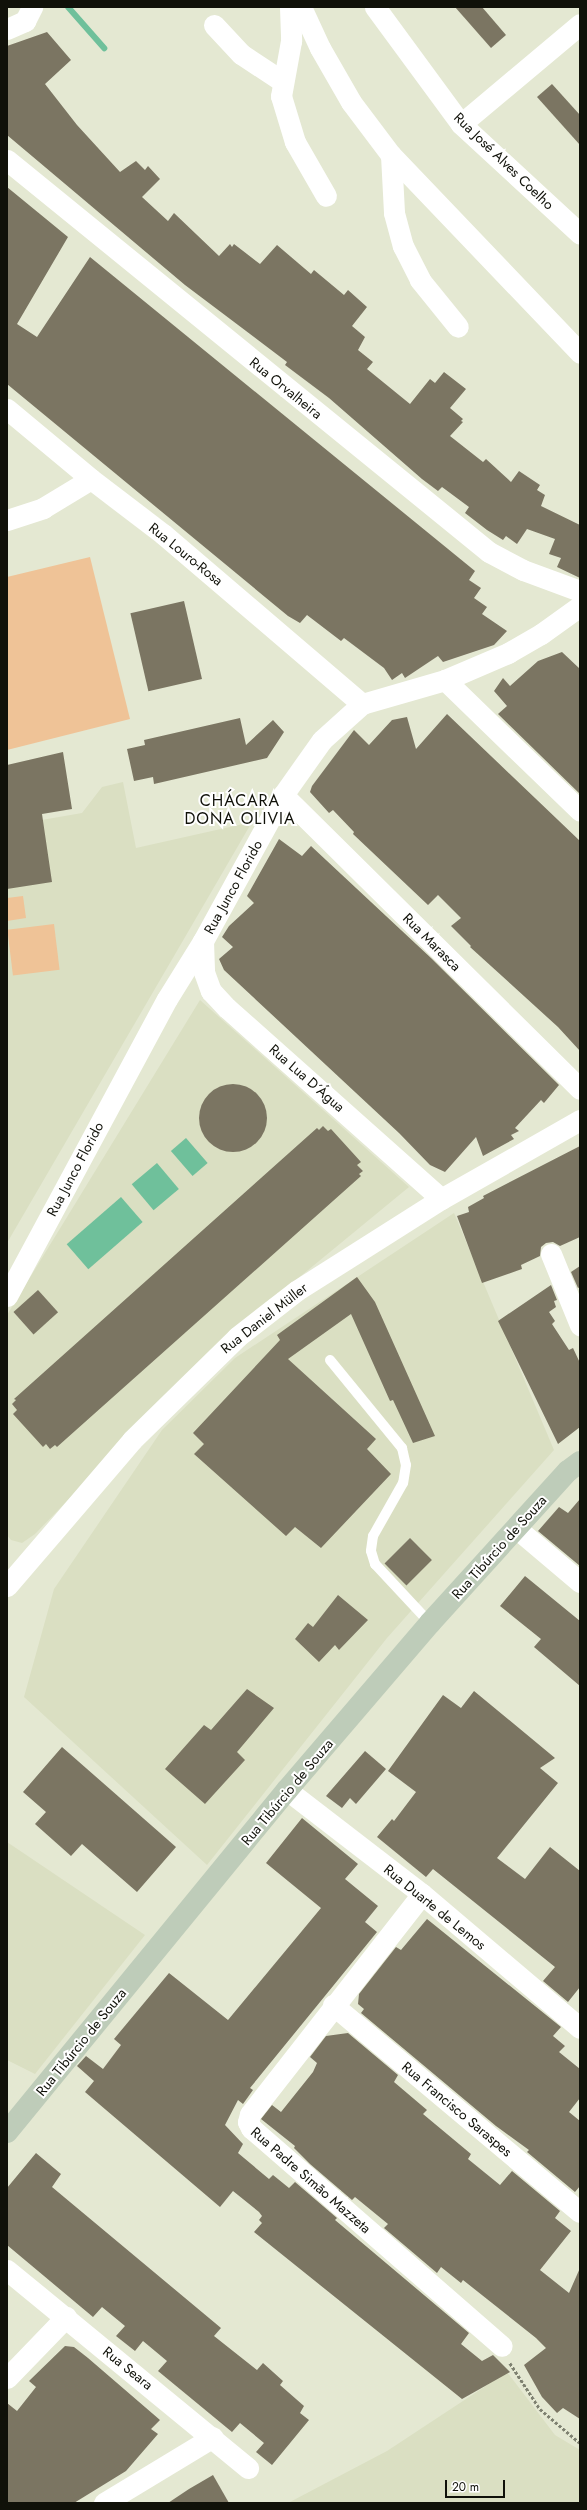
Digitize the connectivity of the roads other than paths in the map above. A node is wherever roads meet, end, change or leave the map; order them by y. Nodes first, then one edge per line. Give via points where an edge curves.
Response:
1 (32, 7) edge
2 (290, 7) edge
3 (301, 7) edge
4 (375, 7) edge
5 (580, 24) edge
6 (214, 25) dead end
7 (7, 29) edge
8 (282, 81) junction
9 (461, 124) junction
10 (391, 155) junction
11 (7, 160) edge
12 (326, 196) dead end
13 (580, 234) edge
14 (458, 327) dead end
15 (580, 353) edge
16 (7, 409) edge
17 (92, 479) junction
18 (7, 520) edge
19 (580, 591) edge
20 (580, 606) edge
21 (445, 680) junction
22 (362, 704) junction
23 (283, 795) junction
24 (580, 811) edge
25 (203, 941) junction
26 (580, 1089) edge
27 (580, 1120) edge
28 (441, 1199) junction
29 (551, 1254) dead end
30 (7, 1296) edge
31 (578, 1316) edge
32 (330, 1360) dead end
33 (580, 1462) edge
34 (516, 1528) junction
35 (580, 1582) edge
36 (7, 1586) edge
37 (430, 1623) junction
38 (287, 1790) junction
39 (422, 1894) junction
40 (334, 2005) junction
41 (580, 2028) edge
42 (7, 2132) edge
43 (580, 2212) edge
44 (7, 2270) edge
45 (66, 2317) junction
46 (502, 2346) road end
47 (7, 2378) edge
48 (212, 2438) junction
49 (248, 2468) dead end
50 (104, 2503) edge

1 - 7 street via 25,21
2 - 8 street via 291,40
3 - 10 street via 320,48 351,102
4 - 9 street, Rua José Alves Coelho
5 - 9 street
6 - 8 street via 241,54
8 - 12 street via 281,96 292,135
9 - 13 street, Rua José Alves Coelho
10 - 14 street via 394,213 403,246 420,280
10 - 15 street
11 - 19 street, Rua Orvalheira via 489,552 523,570
16 - 17 street, Rua Louro-Rosa
17 - 18 street via 43,508
17 - 22 street, Rua Louro-Rosa via 163,534
20 - 21 street, Rua Junco Florido via 541,634 508,653
21 - 22 street, Rua Junco Florido
21 - 24 street
22 - 23 street, Rua Junco Florido via 322,740
23 - 25 street, Rua Junco Florido
23 - 26 street, Rua Marasca
25 - 28 street, Rua Lua D´Água via 204,972 211,991
25 - 30 street, Rua Junco Florido via 167,999
27 - 28 street, Rua Daniel Müller
28 - 36 street, Rua Daniel Müller via 296,1291 237,1337 132,1440
29 - 31 street
32 - 37 lane via 402,1448 406,1465 403,1483 374,1536 371,1551 375,1564
33 - 34 main road, Rua Tibúrcio de Souza
34 - 35 street
34 - 37 main road, Rua Tibúrcio de Souza
37 - 38 main road, Rua Tibúrcio de Souza
38 - 39 street, Rua Duarte de Lemos
38 - 42 main road, Rua Tibúrcio de Souza
39 - 40 street, Rua Padre Simão Mazzeta
39 - 41 street, Rua Duarte de Lemos
40 - 43 street, Rua Francisco Saraspes
40 - 46 street, Rua Padre Simão Mazzeta via 250,2114 249,2125
44 - 45 street, Rua Seara
45 - 47 street
45 - 48 street, Rua Seara
48 - 49 street, Rua Seara
48 - 50 street

